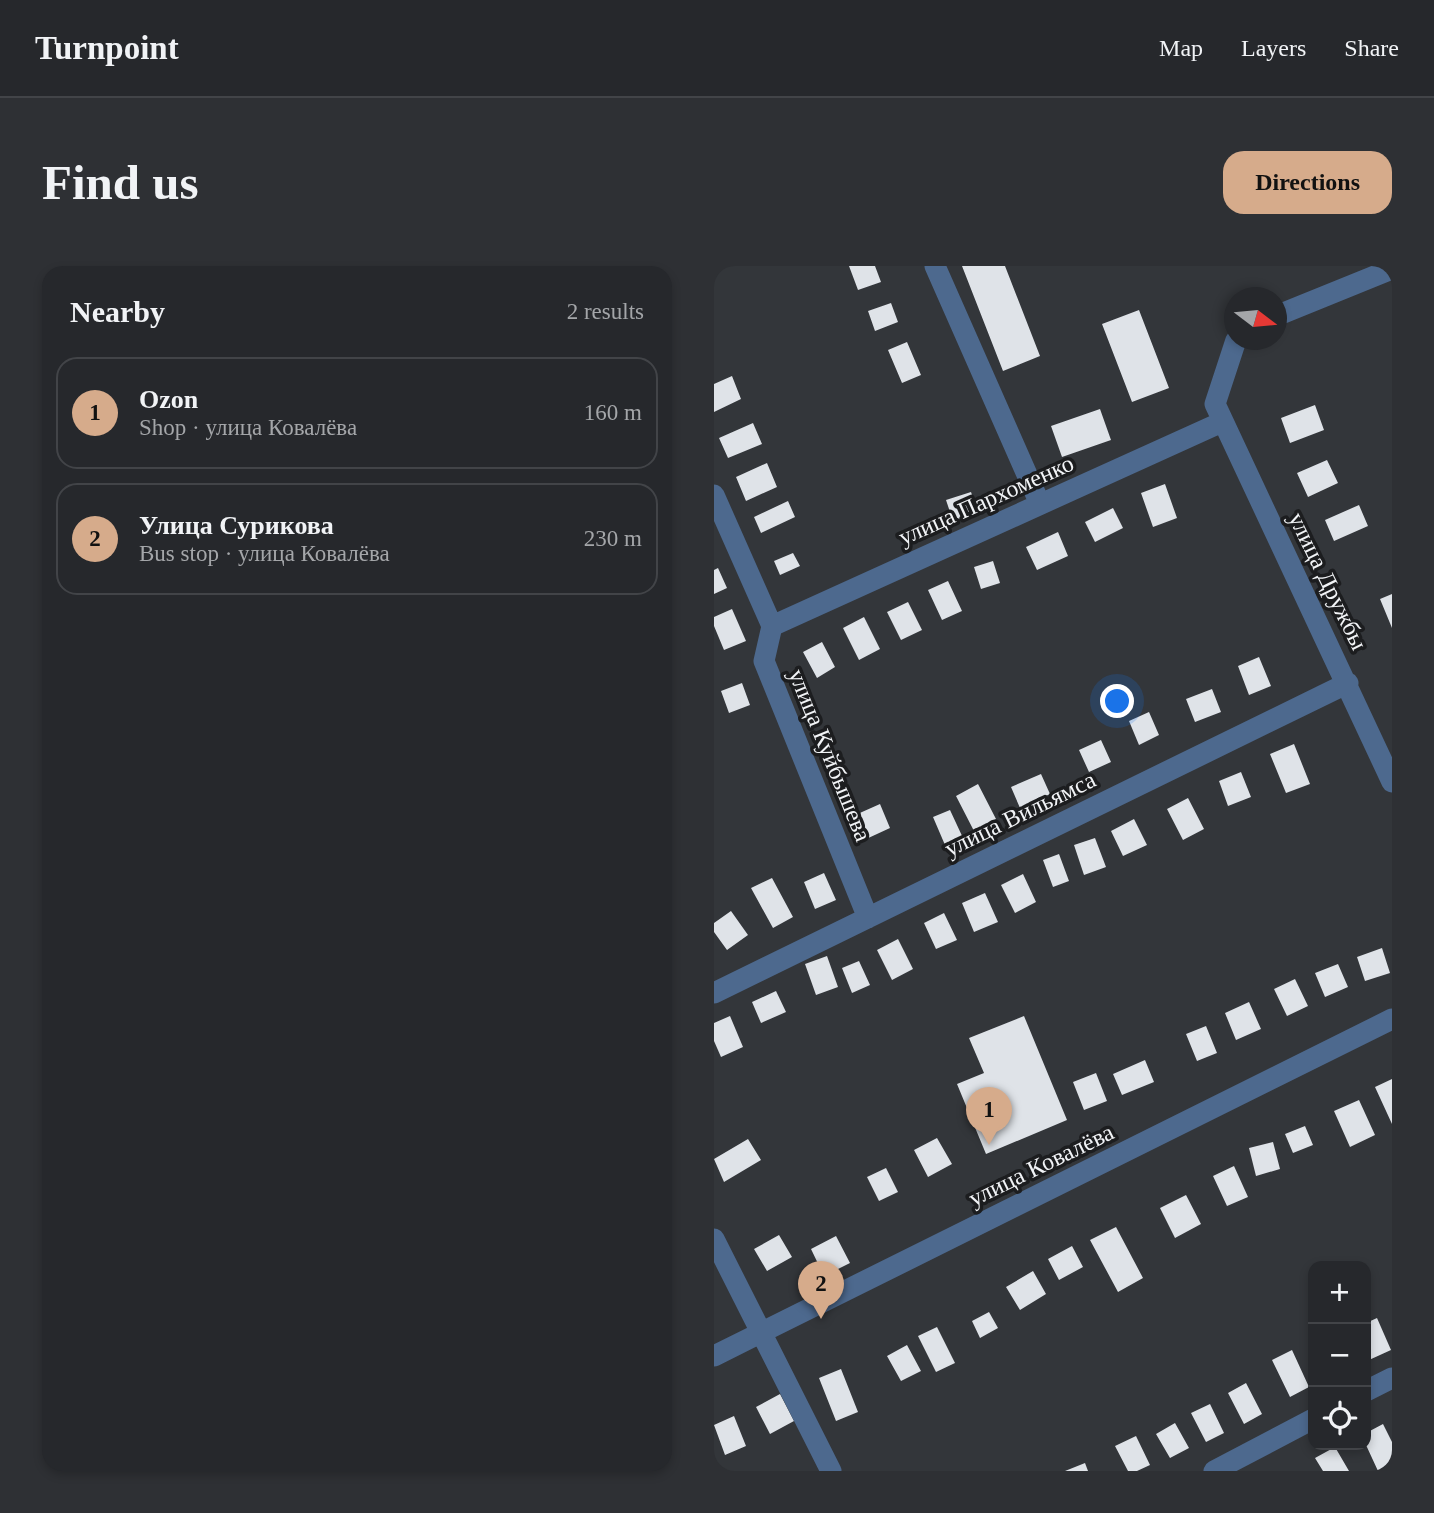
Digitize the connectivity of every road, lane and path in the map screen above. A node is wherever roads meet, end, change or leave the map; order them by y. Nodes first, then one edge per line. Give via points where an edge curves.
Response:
1 (935, 266) edge
2 (1392, 269) edge
3 (1287, 312) edge
4 (1234, 350) edge
5 (1219, 413) junction
6 (714, 495) edge
7 (1040, 505) junction
8 (772, 626) junction
9 (1348, 683) junction
10 (1392, 782) edge
11 (868, 918) junction
12 (714, 993) edge
13 (1392, 1019) edge
14 (714, 1239) edge
15 (764, 1333) junction
16 (714, 1356) edge
17 (1392, 1378) edge
18 (1371, 1388) edge
19 (1308, 1422) edge
20 (831, 1471) edge
21 (1214, 1471) edge

1 - 7 street
2 - 3 street
4 - 5 street
5 - 7 street, улица Пархоменко
5 - 9 street, улица Дружбы
6 - 8 street
7 - 8 street, улица Пархоменко
8 - 11 street, улица Куйбышева via 764,661
9 - 10 street, улица Дружбы
9 - 11 street, улица Вильямса
11 - 12 street, улица Вильямса
13 - 15 street, улица Ковалёва
14 - 15 street
15 - 16 street, улица Ковалёва
15 - 20 street
17 - 18 street
19 - 21 street

